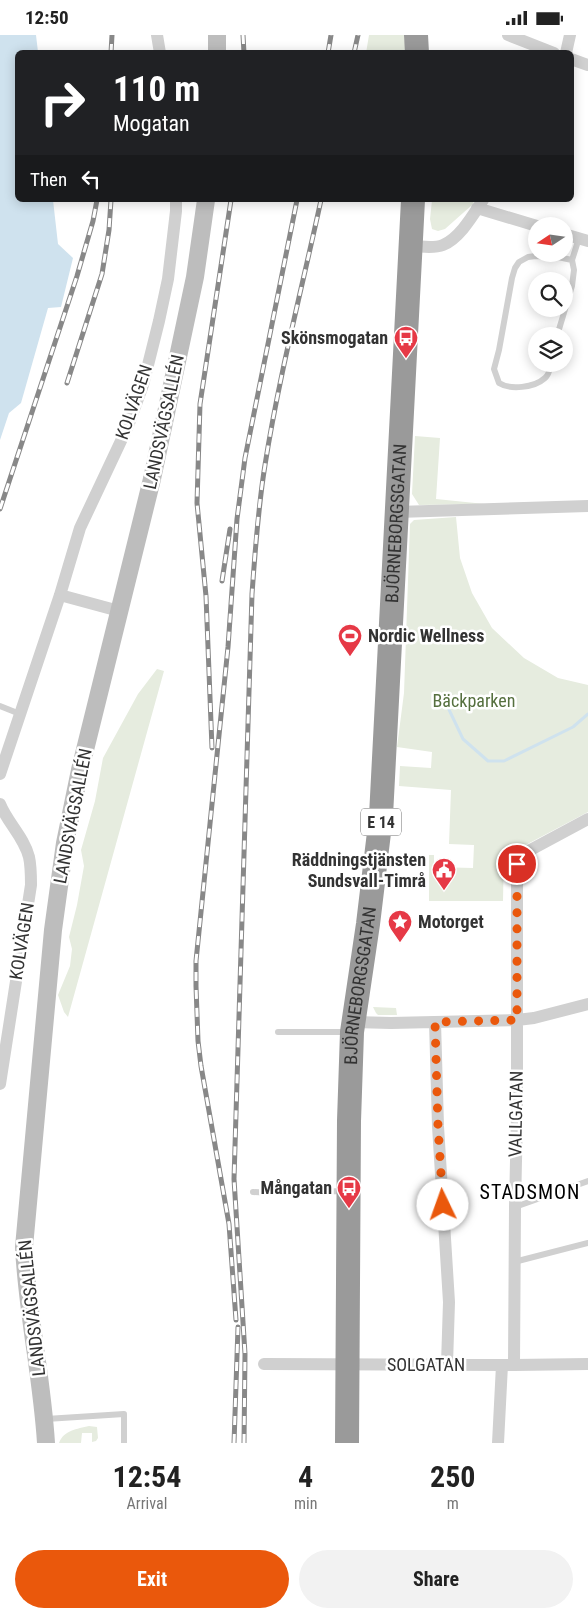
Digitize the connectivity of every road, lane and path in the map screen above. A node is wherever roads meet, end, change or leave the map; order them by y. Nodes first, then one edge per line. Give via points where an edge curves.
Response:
1 (157, 35) edge
2 (217, 35) edge
3 (416, 35) edge
4 (508, 35) edge
5 (570, 35) edge
6 (160, 50) edge
7 (217, 50) edge
8 (417, 50) edge
9 (546, 50) edge
10 (567, 50) edge
11 (574, 60) edge
12 (588, 65) edge
13 (176, 202) edge
14 (206, 202) edge
15 (413, 202) edge
16 (480, 204) edge
17 (528, 223) edge
18 (583, 239) edge
19 (411, 245) junction
20 (528, 257) edge
21 (573, 259) edge
22 (572, 262) edge
23 (560, 327) edge
24 (549, 372) edge
25 (588, 506) edge
26 (397, 512) junction
27 (60, 595) junction
28 (119, 611) junction
29 (0, 706) edge
30 (20, 714) junction
31 (0, 774) edge
32 (0, 804) edge
33 (588, 819) edge
34 (588, 1004) edge
35 (517, 1020) junction
36 (435, 1022) junction
37 (353, 1027) junction
38 (278, 1032) dead end
39 (0, 1084) edge
40 (588, 1181) edge
41 (349, 1191) junction
42 (253, 1192) dead end
43 (515, 1207) junction
44 (588, 1243) edge
45 (514, 1261) junction
46 (264, 1364) dead end
47 (348, 1364) junction
48 (448, 1364) junction
49 (588, 1364) edge
50 (508, 1365) junction
51 (44, 1419) junction
52 (46, 1443) edge
53 (124, 1443) edge
54 (347, 1443) edge
55 (498, 1443) edge

1 - 6 street
2 - 7 main road
3 - 8 highway
4 - 9 street
5 - 10 street
11 - 12 street
13 - 27 street, KOLVÄGEN via 168,279 143,385 128,426 80,528
14 - 28 main road, LANDSVÄGSALLÉN via 195,277 152,479
15 - 19 highway, BJÖRNEBORGSGATAN / E 14
16 - 17 street
16 - 19 street via 457,235 444,245
18 - 21 lane
19 - 26 highway, BJÖRNEBORGSGATAN / E 14
20 - 24 lane via 519,262 512,277 494,369 499,383 517,387 544,379
22 - 23 lane via 572,286
25 - 26 street
26 - 37 highway, BJÖRNEBORGSGATAN / E 14 via 382,815
27 - 28 street
27 - 30 street, KOLVÄGEN
28 - 51 main road, LANDSVÄGSALLÉN via 64,843 25,1224 27,1292
29 - 30 lane
30 - 31 street, KOLVÄGEN
32 - 39 street, KOLVÄGEN via 29,856 31,885
33 - 35 street, VALLGATAN via 521,855 517,864
34 - 35 street
35 - 36 street
35 - 43 street, VALLGATAN
36 - 37 street
36 - 48 street via 449,1302
37 - 38 lane
37 - 41 highway, BJÖRNEBORGSGATAN / E 14
40 - 43 lane
41 - 42 lane
41 - 47 highway, BJÖRNEBORGSGATAN / E 14
43 - 45 street, VALLGATAN
44 - 45 lane
45 - 50 street, VALLGATAN
46 - 47 street, SOLGATAN
47 - 48 street, SOLGATAN
47 - 54 highway, BJÖRNEBORGSGATAN / E 14
48 - 50 street, SOLGATAN
49 - 50 street, SOLGATAN
50 - 55 street, VALLGATAN
51 - 52 main road, LANDSVÄGSALLÉN
51 - 53 lane via 124,1414

